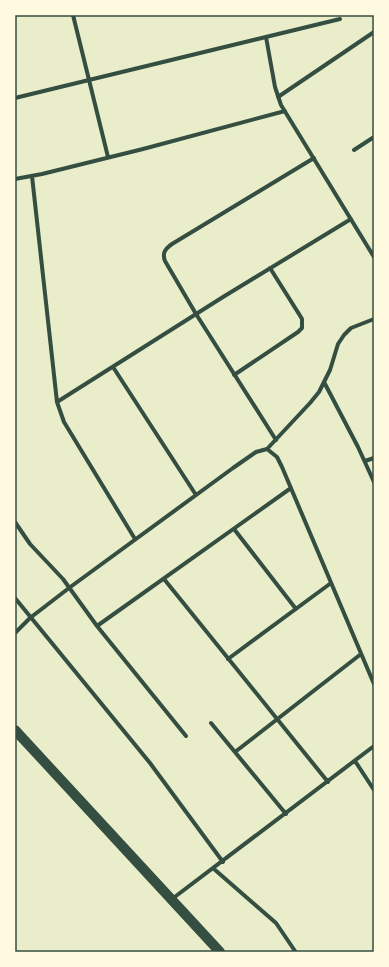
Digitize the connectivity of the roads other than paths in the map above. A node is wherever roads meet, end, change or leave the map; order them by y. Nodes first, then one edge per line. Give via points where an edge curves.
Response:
1 (73, 15) edge
2 (340, 19) dead end
3 (374, 32) edge
4 (266, 37) junction
5 (89, 81) junction
6 (278, 97) junction
7 (15, 98) edge
8 (285, 111) junction
9 (374, 137) edge
10 (354, 150) dead end
11 (108, 158) junction
12 (314, 158) junction
13 (32, 176) junction
14 (15, 179) edge
15 (351, 219) junction
16 (374, 257) edge
17 (270, 268) junction
18 (196, 314) junction
19 (374, 318) edge
20 (112, 367) junction
21 (234, 375) junction
22 (324, 382) junction
23 (56, 402) junction
24 (276, 440) junction
25 (267, 449) junction
26 (374, 458) edge
27 (365, 462) junction
28 (374, 482) edge
29 (291, 488) junction
30 (196, 495) junction
31 (15, 522) edge
32 (234, 529) junction
33 (135, 539) junction
34 (164, 579) junction
35 (331, 582) junction
36 (69, 588) junction
37 (15, 598) edge
38 (296, 609) junction
39 (30, 618) junction
40 (96, 626) junction
41 (15, 633) edge
42 (361, 654) junction
43 (228, 659) junction
44 (374, 684) edge
45 (277, 719) junction
46 (211, 723) dead end
47 (15, 730) edge
48 (186, 736) dead end
49 (374, 746) edge
50 (235, 752) junction
51 (355, 761) junction
52 (328, 782) junction
53 (374, 790) edge
54 (286, 814) junction
55 (223, 862) junction
56 (214, 869) junction
57 (172, 900) junction
58 (295, 951) edge
59 (220, 952) edge

1 - 5 street
2 - 4 street
3 - 6 street
4 - 5 street
4 - 6 street
5 - 7 street
5 - 11 street
6 - 8 street
8 - 11 street
8 - 12 street
9 - 10 street
11 - 13 street
12 - 15 street
12 - 18 street via 164,251 165,262
13 - 14 street
13 - 23 street
15 - 16 street
15 - 17 street
17 - 18 street
17 - 21 street via 302,319 302,328
18 - 20 street
18 - 21 street
19 - 22 street via 351,328 344,335
20 - 23 street
20 - 30 street
21 - 24 street
22 - 24 street via 310,404
22 - 27 street
23 - 33 street via 67,428
24 - 25 street
25 - 29 street via 277,457
25 - 30 street via 256,452
26 - 27 street
27 - 28 street
29 - 32 street
29 - 35 street
30 - 33 street
31 - 36 street via 30,544
32 - 34 street
32 - 38 street
33 - 36 street
34 - 40 street
34 - 43 street
35 - 38 street
35 - 42 street
36 - 39 street
36 - 40 street
37 - 39 street
38 - 43 street
39 - 41 street
39 - 55 street via 150,763
40 - 48 street
42 - 44 street
42 - 45 street
43 - 45 street
45 - 50 street
45 - 52 street
46 - 50 street
47 - 57 main road
49 - 51 street
50 - 54 street
51 - 52 street
51 - 53 street
52 - 54 street
54 - 55 street
55 - 56 street
56 - 57 street
56 - 58 street via 276,923
57 - 59 main road

